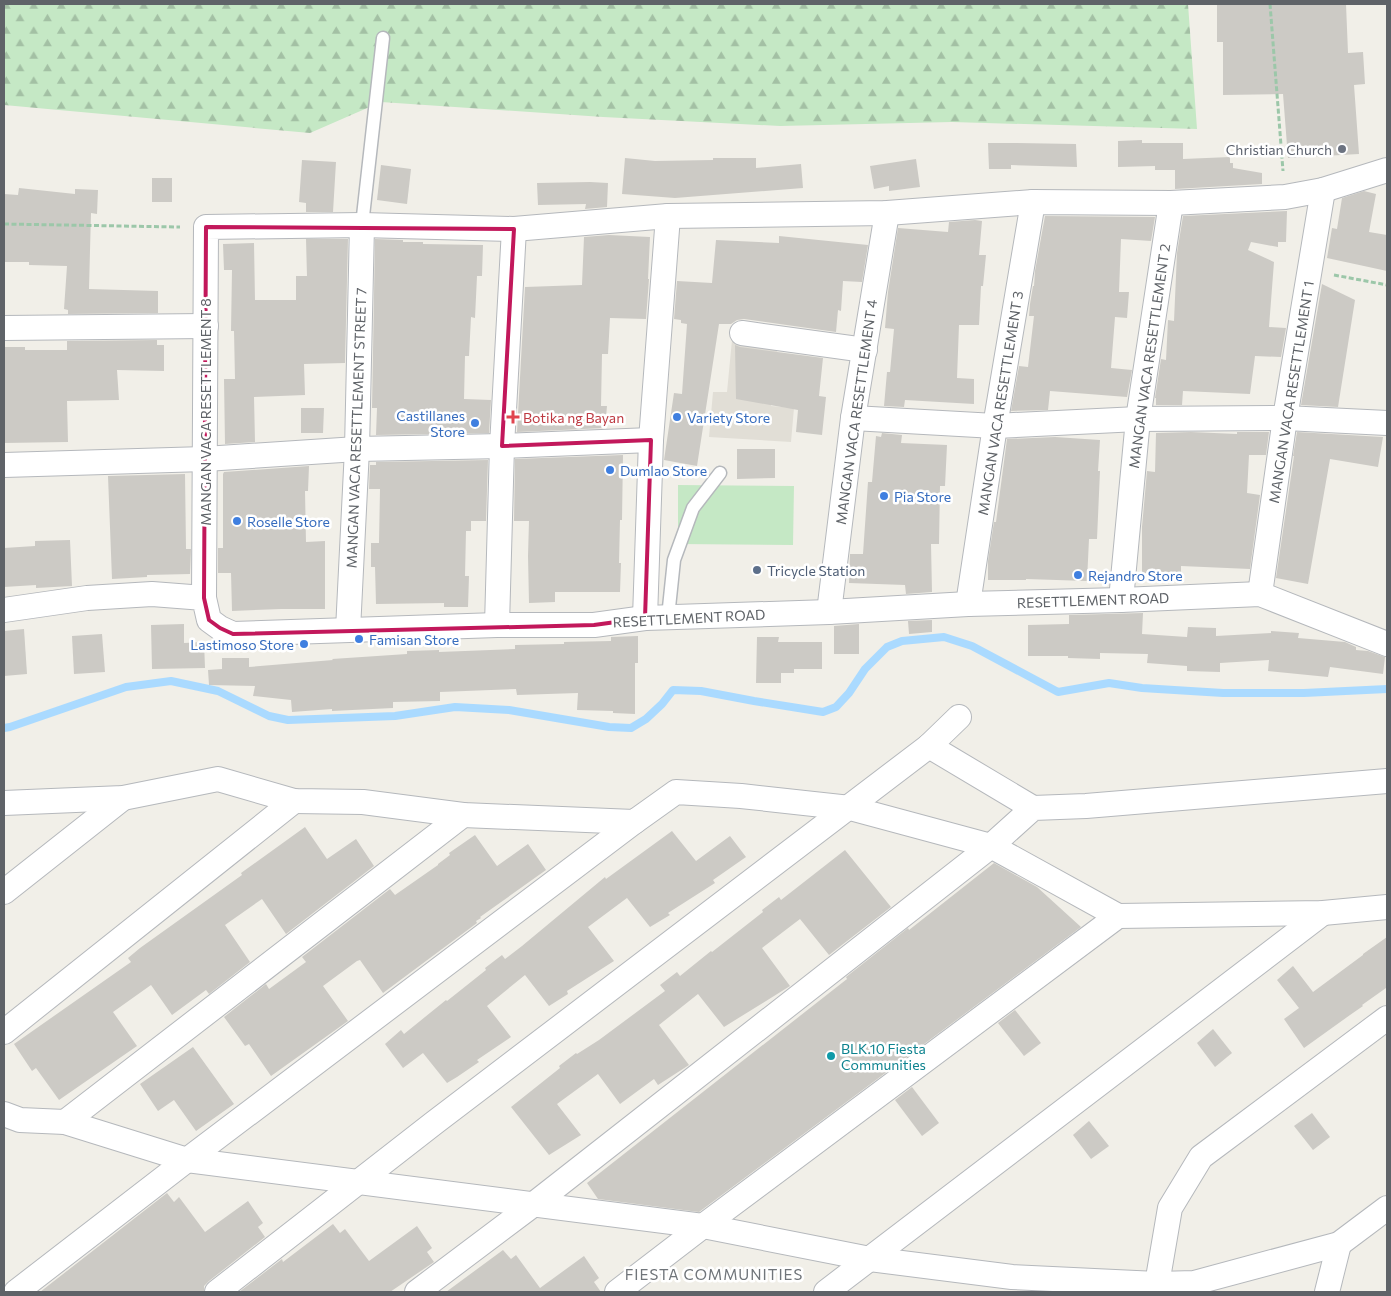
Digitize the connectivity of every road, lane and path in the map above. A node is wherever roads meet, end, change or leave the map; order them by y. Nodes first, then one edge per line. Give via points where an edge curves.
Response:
1 (1270, 4) edge
2 (383, 38) dead end
3 (1387, 170) edge
4 (1323, 190) junction
5 (1285, 197) junction
6 (1033, 202) junction
7 (1171, 203) junction
8 (887, 212) junction
9 (668, 216) junction
10 (4, 224) edge
11 (362, 225) junction
12 (206, 227) junction
13 (514, 229) junction
14 (1310, 270) junction
15 (1387, 285) edge
16 (206, 326) junction
17 (4, 328) edge
18 (742, 332) dead end
19 (865, 350) junction
20 (853, 418) junction
21 (1138, 418) junction
22 (1285, 418) junction
23 (1387, 424) edge
24 (995, 426) junction
25 (651, 440) junction
26 (502, 446) junction
27 (357, 449) junction
28 (205, 459) junction
29 (4, 466) edge
30 (720, 473) dead end
31 (1260, 594) junction
32 (204, 598) junction
33 (1121, 600) junction
34 (968, 604) junction
35 (4, 610) edge
36 (829, 612) junction
37 (668, 617) junction
38 (645, 618) junction
39 (497, 625) junction
40 (348, 630) junction
41 (1387, 644) edge
42 (959, 717) dead end
43 (929, 746) junction
44 (1387, 781) edge
45 (123, 798) junction
46 (294, 801) junction
47 (4, 803) edge
48 (850, 808) junction
49 (1033, 808) junction
50 (463, 815) junction
51 (634, 822) junction
52 (990, 846) junction
53 (4, 892) edge
54 (1387, 907) edge
55 (1323, 913) junction
56 (1118, 916) junction
57 (1387, 1018) edge
58 (4, 1032) edge
59 (4, 1114) edge
60 (65, 1122) junction
61 (187, 1160) junction
62 (358, 1182) junction
63 (534, 1204) junction
64 (1387, 1208) edge
65 (704, 1226) junction
66 (1339, 1244) junction
67 (870, 1259) junction
68 (1012, 1277) junction
69 (1157, 1284) junction
70 (1188, 1288) edge
71 (16, 1292) edge
72 (218, 1292) edge
73 (417, 1292) edge
74 (617, 1292) edge
75 (826, 1292) edge
76 (993, 1292) edge
77 (1326, 1292) edge

1 - 5 path
2 - 11 lane
3 - 4 street
4 - 5 street
4 - 14 street, MANGAN VACA RESETTLEMENT 1
5 - 7 street
6 - 7 street
6 - 8 street
6 - 24 street, MANGAN VACA RESETTLEMENT 3
7 - 21 street, MANGAN VACA RESETTLEMENT 2
8 - 9 street
8 - 19 street, MANGAN VACA RESETTLEMENT 4
9 - 13 street
9 - 25 street
10 - 12 path
11 - 12 street
11 - 13 street
11 - 27 street, MANGAN VACA RESETTLEMENT STREET 7
12 - 16 street, MANGAN VACA RESETTLEMENT 8
13 - 26 street
14 - 15 path
14 - 22 street, MANGAN VACA RESETTLEMENT 1
16 - 17 street
16 - 28 street, MANGAN VACA RESETTLEMENT 8
18 - 19 street
19 - 20 street, MANGAN VACA RESETTLEMENT 4
20 - 24 street
20 - 36 street, MANGAN VACA RESETTLEMENT 4
21 - 22 street
21 - 24 street
21 - 33 street, MANGAN VACA RESETTLEMENT 2
22 - 23 street
22 - 31 street, MANGAN VACA RESETTLEMENT 1
24 - 34 street, MANGAN VACA RESETTLEMENT 3
25 - 26 street
25 - 38 street
26 - 27 street
26 - 39 street
27 - 28 street
27 - 40 street, MANGAN VACA RESETTLEMENT STREET 7
28 - 29 street
28 - 32 street, MANGAN VACA RESETTLEMENT 8
30 - 37 lane via 693,508 674,560
31 - 33 street, RESETTLEMENT ROAD
31 - 41 street, RESETTLEMENT ROAD
32 - 35 street via 142,594
32 - 40 street, RESETTLEMENT ROAD via 209,620 234,634
33 - 34 street, RESETTLEMENT ROAD
34 - 36 street, RESETTLEMENT ROAD
36 - 37 street, RESETTLEMENT ROAD
37 - 38 street, RESETTLEMENT ROAD
38 - 39 street, RESETTLEMENT ROAD via 594,625
39 - 40 street, RESETTLEMENT ROAD
42 - 43 street
43 - 48 street
43 - 49 street
44 - 49 street via 1096,806
45 - 46 street via 218,779
45 - 47 street
45 - 53 street
46 - 50 street via 363,802
46 - 58 street
48 - 51 street via 676,792
48 - 52 street
48 - 62 street
49 - 52 street
50 - 51 street
50 - 60 street
51 - 61 street
52 - 56 street
52 - 63 street
54 - 55 street
55 - 56 street
55 - 67 street
56 - 65 street
57 - 69 street via 1201,1156 1170,1208
59 - 60 street via 20,1120
60 - 61 street
61 - 62 street
61 - 71 street
62 - 63 street
62 - 72 street
63 - 65 street
63 - 73 street
64 - 66 street
65 - 67 street
65 - 74 street
66 - 70 street
66 - 77 street
67 - 68 street
67 - 75 street
68 - 69 street
68 - 76 street
69 - 70 street

